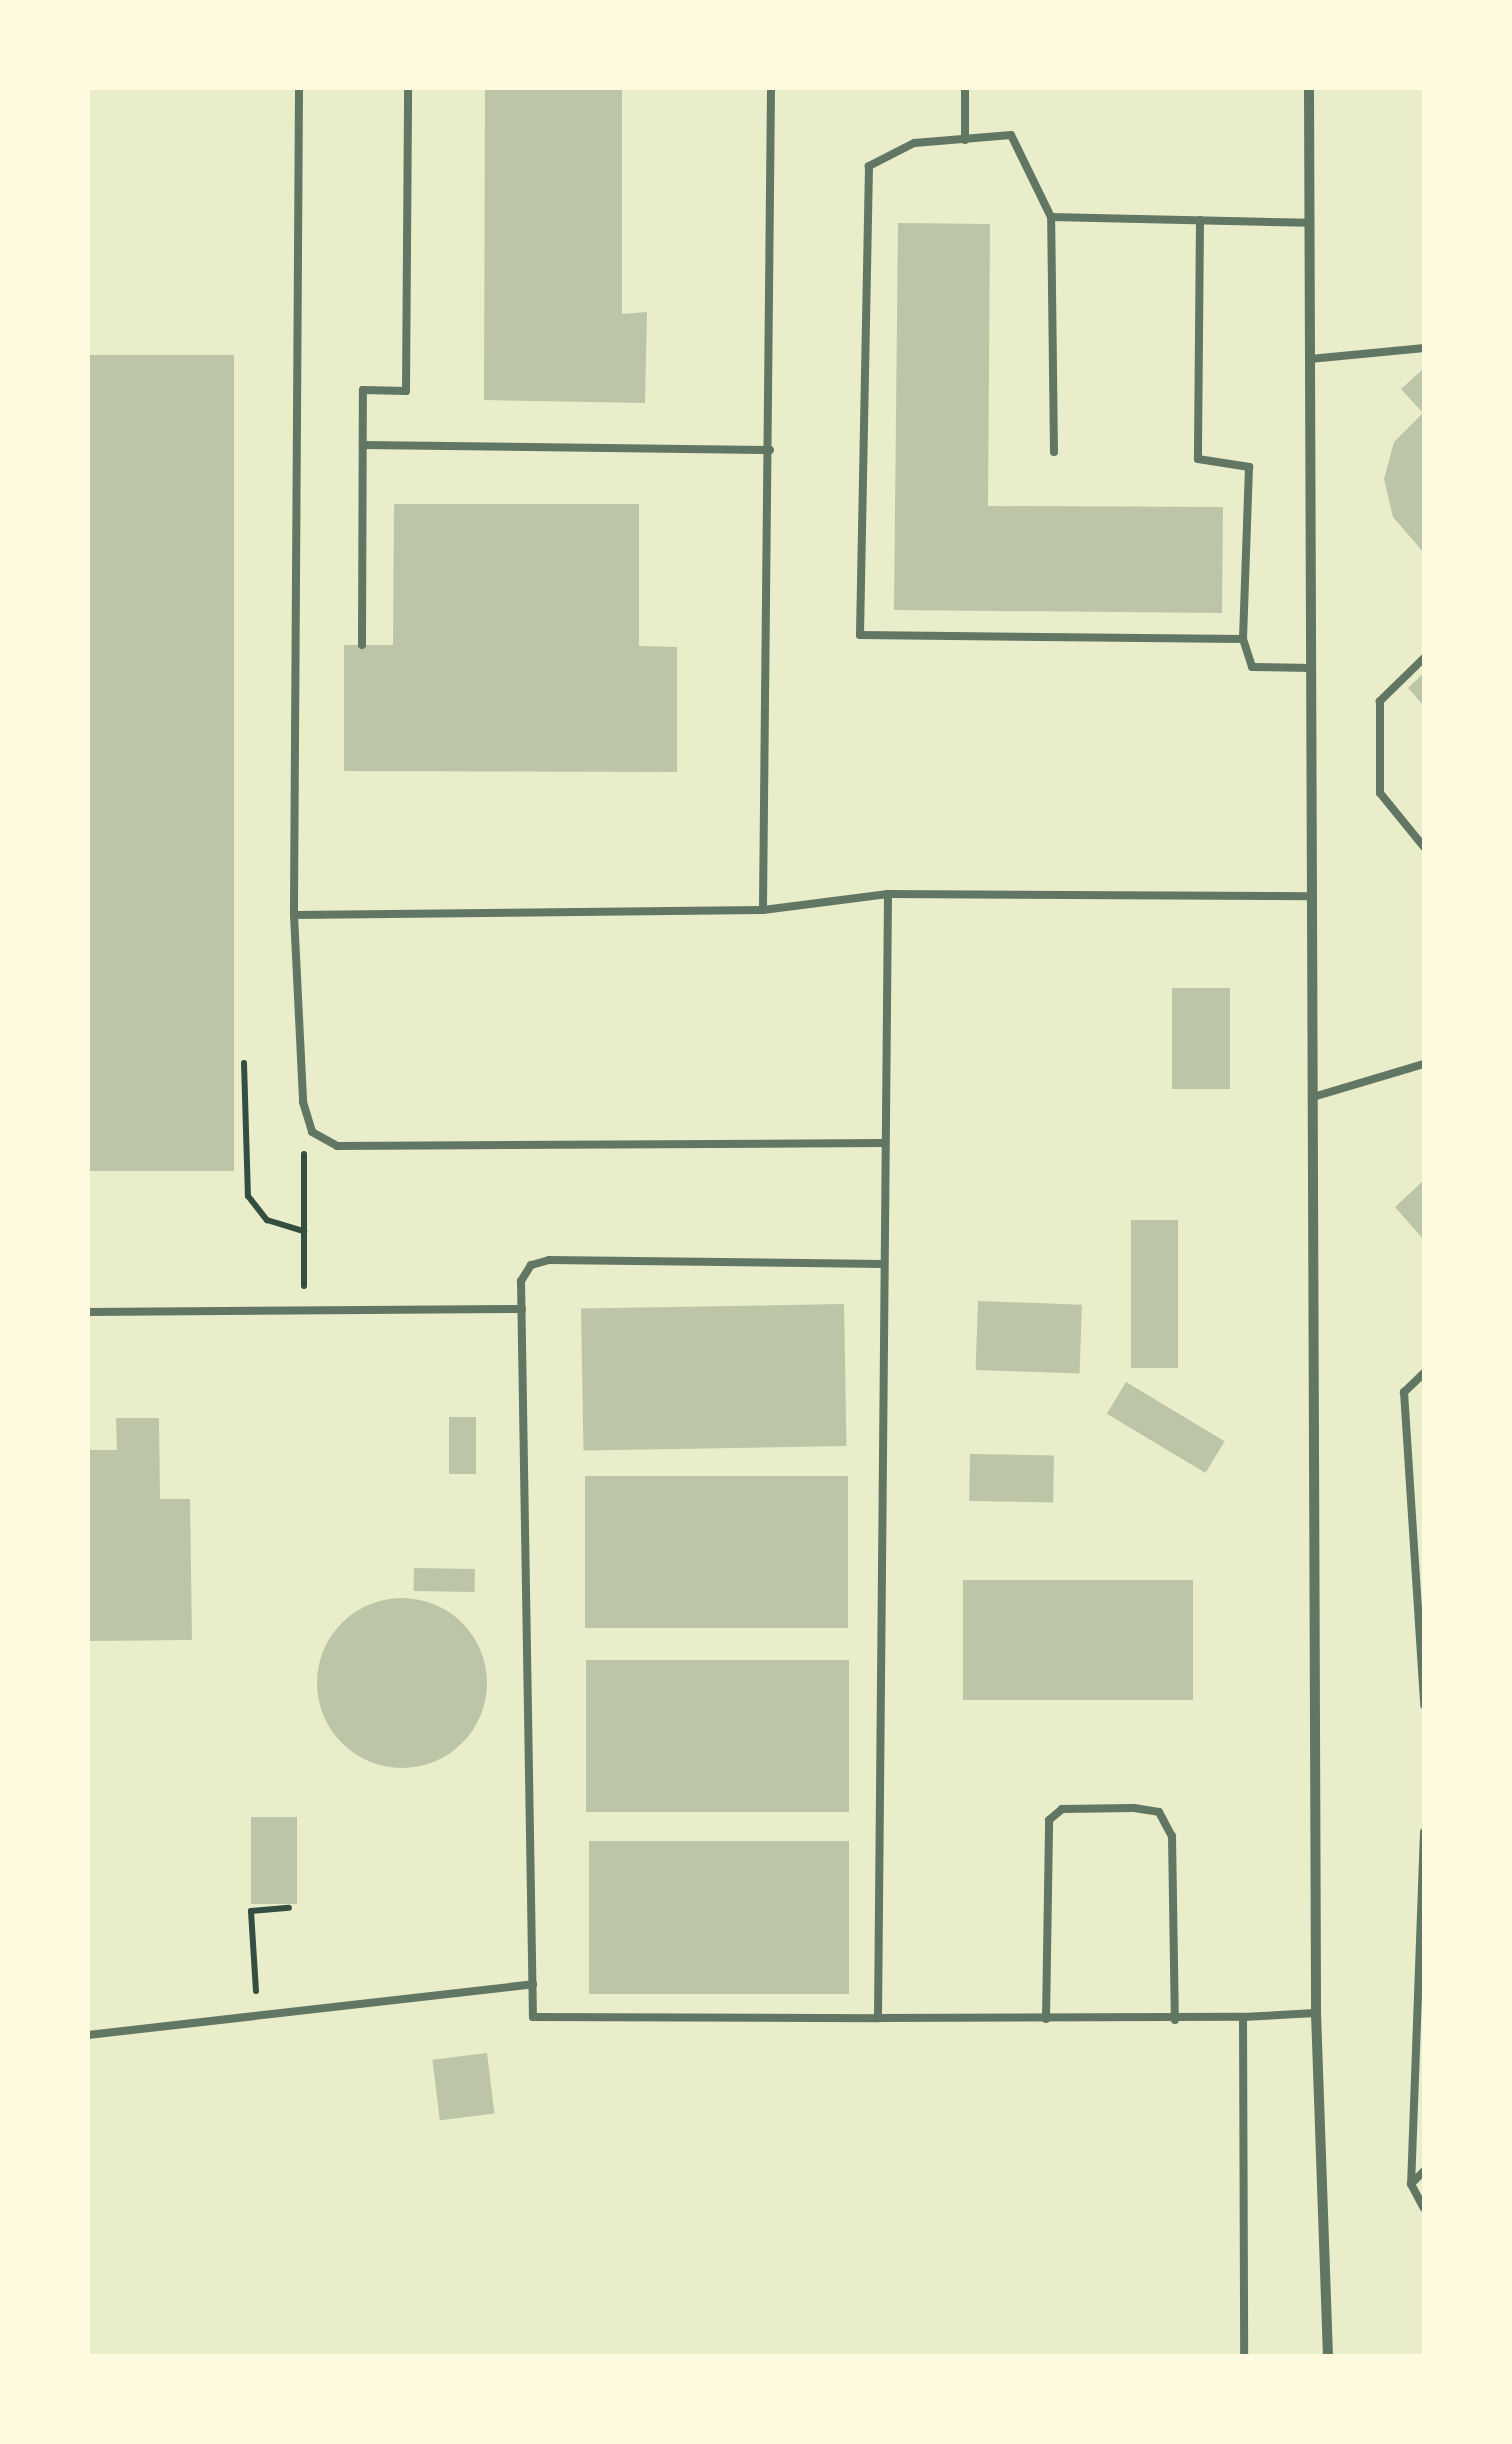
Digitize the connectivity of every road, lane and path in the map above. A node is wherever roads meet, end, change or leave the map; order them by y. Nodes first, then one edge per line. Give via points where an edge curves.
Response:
1 (300, 88) edge
2 (408, 88) edge
3 (772, 88) edge
4 (964, 88) edge
5 (1309, 88) edge
6 (965, 140) junction
7 (1052, 217) junction
8 (1200, 220) junction
9 (1310, 222) junction
10 (1424, 348) edge
11 (1310, 359) junction
12 (363, 446) junction
13 (770, 450) junction
14 (1054, 452) dead end
15 (1243, 639) junction
16 (362, 645) dead end
17 (1424, 658) edge
18 (1312, 668) junction
19 (1424, 847) edge
20 (888, 894) junction
21 (1312, 896) junction
22 (764, 910) junction
23 (294, 915) junction
24 (244, 1063) dead end
25 (1424, 1064) edge
26 (1313, 1098) junction
27 (303, 1102) junction
28 (884, 1144) junction
29 (304, 1231) junction
30 (883, 1264) junction
31 (522, 1309) junction
32 (304, 1311) junction
33 (88, 1312) edge
34 (1424, 1372) edge
35 (1424, 1704) edge
36 (1424, 1832) edge
37 (289, 1908) dead end
38 (534, 1984) junction
39 (1316, 2013) junction
40 (258, 2014) junction
41 (1242, 2017) junction
42 (878, 2018) junction
43 (1046, 2019) junction
44 (1175, 2020) junction
45 (88, 2035) edge
46 (1424, 2172) edge
47 (1411, 2184) junction
48 (1424, 2208) edge
49 (1244, 2356) edge
50 (1328, 2356) edge

1 - 23 lane
2 - 12 lane via 406,391 364,390
3 - 13 lane
4 - 6 lane
5 - 9 street
6 - 7 lane via 1010,136
6 - 15 lane via 914,144 868,166 860,635
7 - 8 lane
7 - 14 lane
8 - 9 lane
8 - 15 lane via 1198,459 1250,467
9 - 11 street
10 - 11 lane
11 - 18 street
12 - 13 lane
12 - 16 lane
13 - 22 lane
15 - 18 lane via 1252,667
17 - 19 lane via 1380,701 1380,794
18 - 21 street
20 - 21 lane
20 - 22 lane
20 - 28 lane
21 - 26 street
22 - 23 lane
23 - 27 lane
24 - 29 path via 248,1196 266,1220
25 - 26 lane
26 - 39 street
27 - 28 lane via 312,1132 338,1146
27 - 29 path
28 - 30 lane
29 - 32 path
30 - 31 lane via 549,1260 531,1265 521,1281
30 - 42 lane
31 - 32 lane
31 - 38 lane
32 - 33 lane
34 - 35 lane via 1404,1392
36 - 47 lane
37 - 40 path via 251,1911
38 - 40 lane
38 - 42 lane via 534,2017
39 - 41 lane
39 - 50 street
40 - 45 lane
41 - 44 lane
41 - 49 lane
42 - 43 lane
43 - 44 lane
43 - 44 lane via 1050,1820 1062,1809 1134,1808 1159,1812 1172,1836
46 - 47 lane
47 - 48 lane

